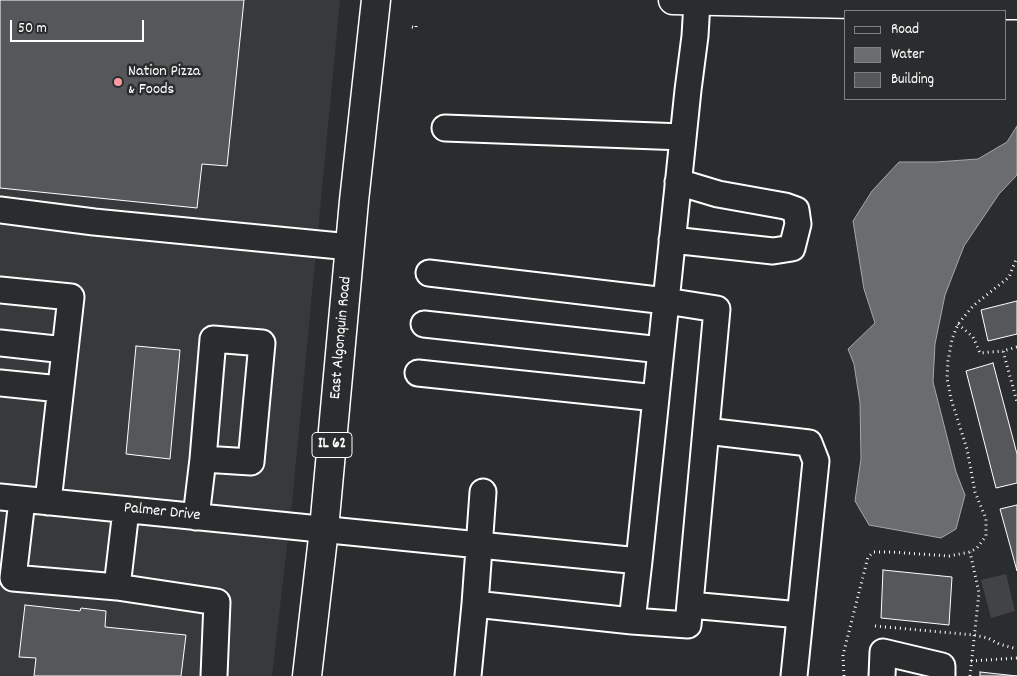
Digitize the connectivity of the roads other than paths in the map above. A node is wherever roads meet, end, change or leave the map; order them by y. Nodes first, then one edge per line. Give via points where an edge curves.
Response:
1 (376, 0) edge
2 (685, 1) edge
3 (1017, 5) edge
4 (444, 128) dead end
5 (683, 137) junction
6 (678, 182) junction
7 (0, 210) edge
8 (672, 240) junction
9 (350, 247) junction
10 (429, 273) dead end
11 (0, 290) edge
12 (666, 301) junction
13 (424, 324) dead end
14 (0, 343) edge
15 (65, 350) junction
16 (661, 350) junction
17 (418, 373) dead end
18 (0, 383) edge
19 (60, 389) junction
20 (656, 398) junction
21 (706, 431) junction
22 (203, 459) junction
23 (483, 492) dead end
24 (11, 498) edge
25 (48, 502) junction
26 (126, 510) junction
27 (196, 517) junction
28 (324, 529) junction
29 (479, 544) junction
30 (639, 561) junction
31 (117, 588) junction
32 (475, 604) junction
33 (690, 605) junction
34 (800, 615) junction
35 (632, 621) junction
36 (942, 671) edge
37 (214, 676) edge
38 (308, 676) edge
39 (468, 676) edge
40 (794, 676) edge
41 (882, 676) edge

1 - 9 main road, East Algonquin Road / IL 62
2 - 3 main road
2 - 5 street via 696,36
4 - 5 street
5 - 6 street
6 - 8 street
6 - 8 street via 718,194 785,206 796,210 798,224 792,248 773,251
7 - 9 street
8 - 12 street
9 - 28 main road, East Algonquin Road / IL 62
10 - 12 street
11 - 15 street via 71,296
12 - 16 street
12 - 21 street via 717,309
13 - 16 street
14 - 15 street
15 - 19 street
16 - 20 street
17 - 20 street
18 - 19 street
19 - 25 street
20 - 30 street
21 - 33 street
21 - 34 street via 808,443 816,461
22 - 22 street via 251,462 262,343 212,340
22 - 27 street
23 - 29 street
24 - 25 street, Palmer Drive
24 - 31 street via 13,578
25 - 26 street, Palmer Drive
26 - 27 street, Palmer Drive
26 - 31 street
27 - 28 street, Palmer Drive
28 - 29 street, Palmer Drive
28 - 38 main road, East Algonquin Road / IL 62
29 - 30 street, Palmer Drive
29 - 32 street
30 - 35 street
31 - 37 street via 217,602
32 - 35 street
32 - 39 street
33 - 34 street
33 - 35 street via 688,625
34 - 40 street
36 - 41 street via 883,652

